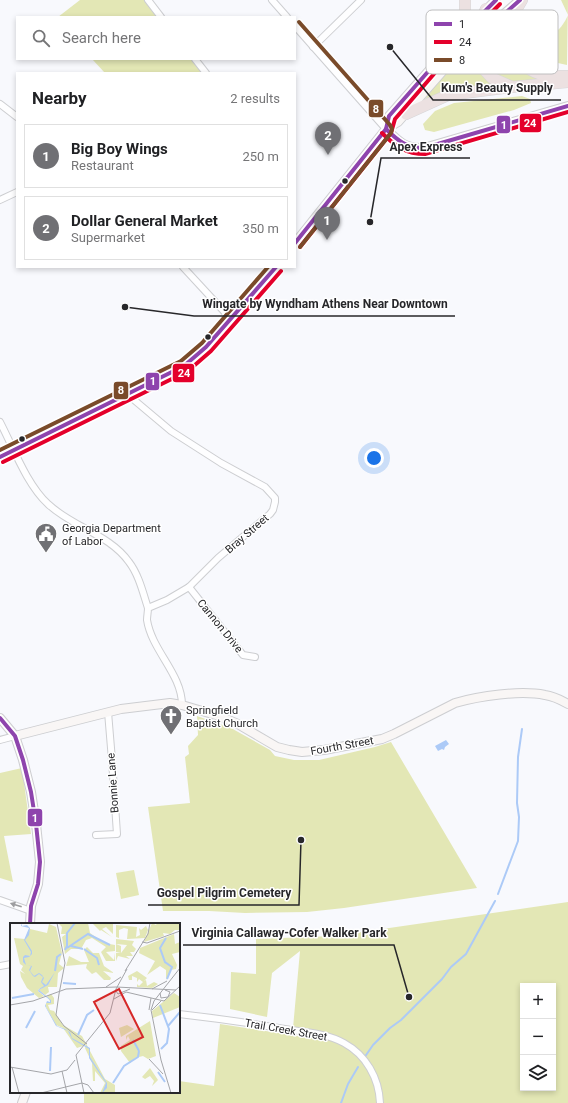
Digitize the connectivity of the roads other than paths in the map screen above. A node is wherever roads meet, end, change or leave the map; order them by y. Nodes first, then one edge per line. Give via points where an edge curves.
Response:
1 (148, 0) edge
2 (272, 0) edge
3 (361, 0) edge
4 (496, 0) edge
5 (521, 0) edge
6 (486, 9) edge
7 (509, 10) edge
8 (516, 10) edge
9 (160, 16) edge
10 (286, 16) edge
11 (296, 27) edge
12 (313, 47) junction
13 (196, 60) edge
14 (205, 72) edge
15 (426, 74) edge
16 (440, 74) edge
17 (487, 74) edge
18 (544, 74) edge
19 (568, 76) edge
20 (568, 82) edge
21 (512, 87) junction
22 (0, 104) edge
23 (568, 106) edge
24 (406, 114) junction
25 (16, 116) edge
26 (386, 129) junction
27 (16, 192) edge
28 (0, 200) edge
29 (296, 242) edge
30 (185, 268) edge
31 (275, 268) edge
32 (231, 319) junction
33 (127, 394) junction
34 (0, 422) edge
35 (14, 449) junction
36 (0, 456) edge
37 (190, 587) junction
38 (148, 608) junction
39 (255, 657) dead end
40 (568, 704) edge
41 (182, 705) junction
42 (108, 712) junction
43 (0, 718) edge
44 (15, 736) junction
45 (0, 740) edge
46 (96, 835) dead end
47 (0, 900) edge
48 (31, 909) junction
49 (30, 923) edge
50 (10, 964) edge
51 (0, 966) edge
52 (180, 1014) edge
53 (26, 1093) edge
54 (22, 1103) edge
55 (380, 1103) edge

1 - 9 street
2 - 10 street
3 - 12 street
4 - 6 main road
5 - 7 main road
5 - 8 highway
11 - 12 street
12 - 26 street
13 - 14 street
15 - 26 main road via 389,116
16 - 24 main road
17 - 21 highway via 496,81
18 - 19 highway
20 - 21 highway
21 - 24 highway via 448,95
22 - 25 street
23 - 26 main road via 424,148 407,146
24 - 26 main road
26 - 29 main road
27 - 28 street
30 - 32 street
31 - 32 main road
32 - 33 main road via 206,347 184,366
33 - 35 main road
33 - 37 street, Bray Street via 171,431 265,487 275,498 270,514 218,558
34 - 35 street
35 - 36 main road
35 - 38 street via 33,485 47,503 61,515 115,547 129,562 137,576
37 - 38 street, Bray Street
37 - 39 street, Cannon Drive via 243,655
38 - 41 street via 147,620 154,641 177,682
40 - 41 main road, Fourth Street via 545,695 525,693 464,700 382,739 302,752 277,747 228,719
41 - 42 main road, Fourth Street via 158,704
42 - 44 main road, Fourth Street
42 - 46 street, Bonnie Lane via 117,834
43 - 44 main road
44 - 45 street, Fourth Street
44 - 48 main road via 31,792 40,862 38,884
48 -> 47 street
48 - 49 main road
50 - 51 street
52 - 55 street, Trail Creek Street via 306,1032 336,1039 352,1048 366,1061 378,1085
53 - 54 main road

